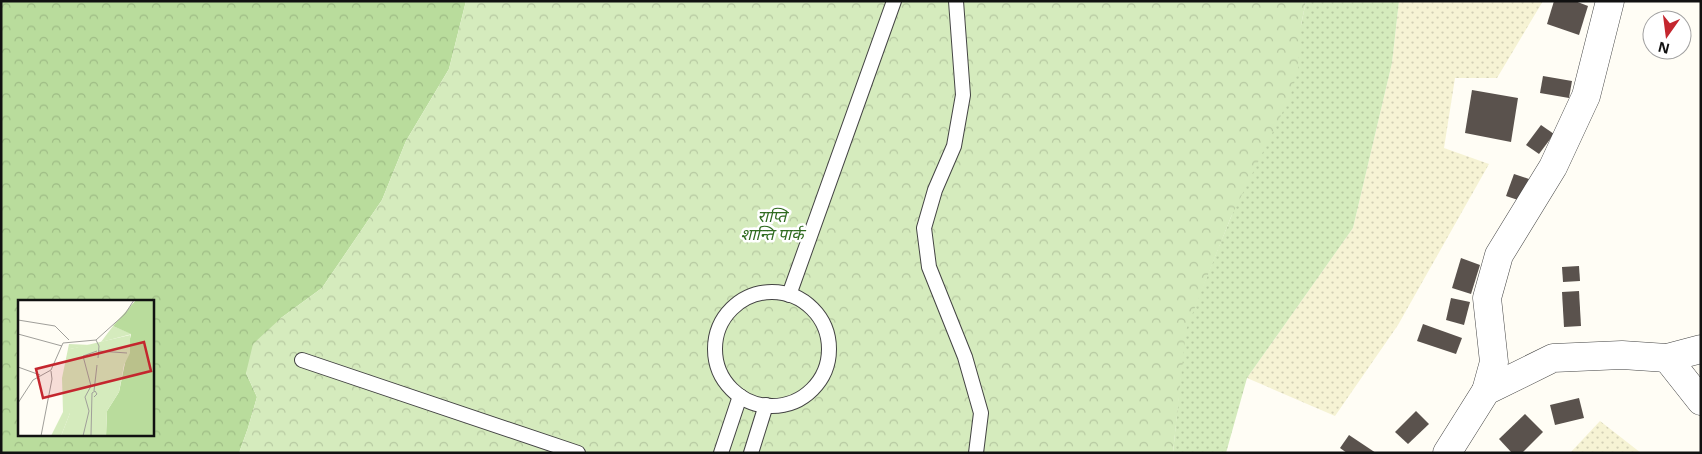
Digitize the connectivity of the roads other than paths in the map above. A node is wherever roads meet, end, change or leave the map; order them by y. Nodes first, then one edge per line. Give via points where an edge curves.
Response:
1 (894, 1) edge
2 (956, 1) edge
3 (1610, 1) edge
4 (789, 295) junction
5 (1701, 349) edge
6 (1666, 358) junction
7 (302, 360) dead end
8 (1486, 391) junction
9 (740, 396) junction
10 (1701, 401) edge
11 (766, 405) junction
12 (578, 453) edge
13 (721, 453) edge
14 (751, 453) edge
15 (976, 453) edge
16 (1447, 453) edge

1 - 4 lane
2 - 15 lane via 964,95 954,146 935,190 924,228 929,267 965,357 981,413
3 - 8 street via 1586,96 1553,167 1499,255 1487,298 1494,362
4 - 9 lane via 764,292 751,296 738,302 721,323 716,336 716,363 726,382
4 - 11 lane via 809,306 819,318 829,348 827,363 821,378 797,400
5 - 6 street
6 - 8 street via 1622,354 1554,358
6 - 10 street
7 - 12 lane
8 - 16 street
9 - 11 lane
9 - 13 lane
11 - 14 lane

